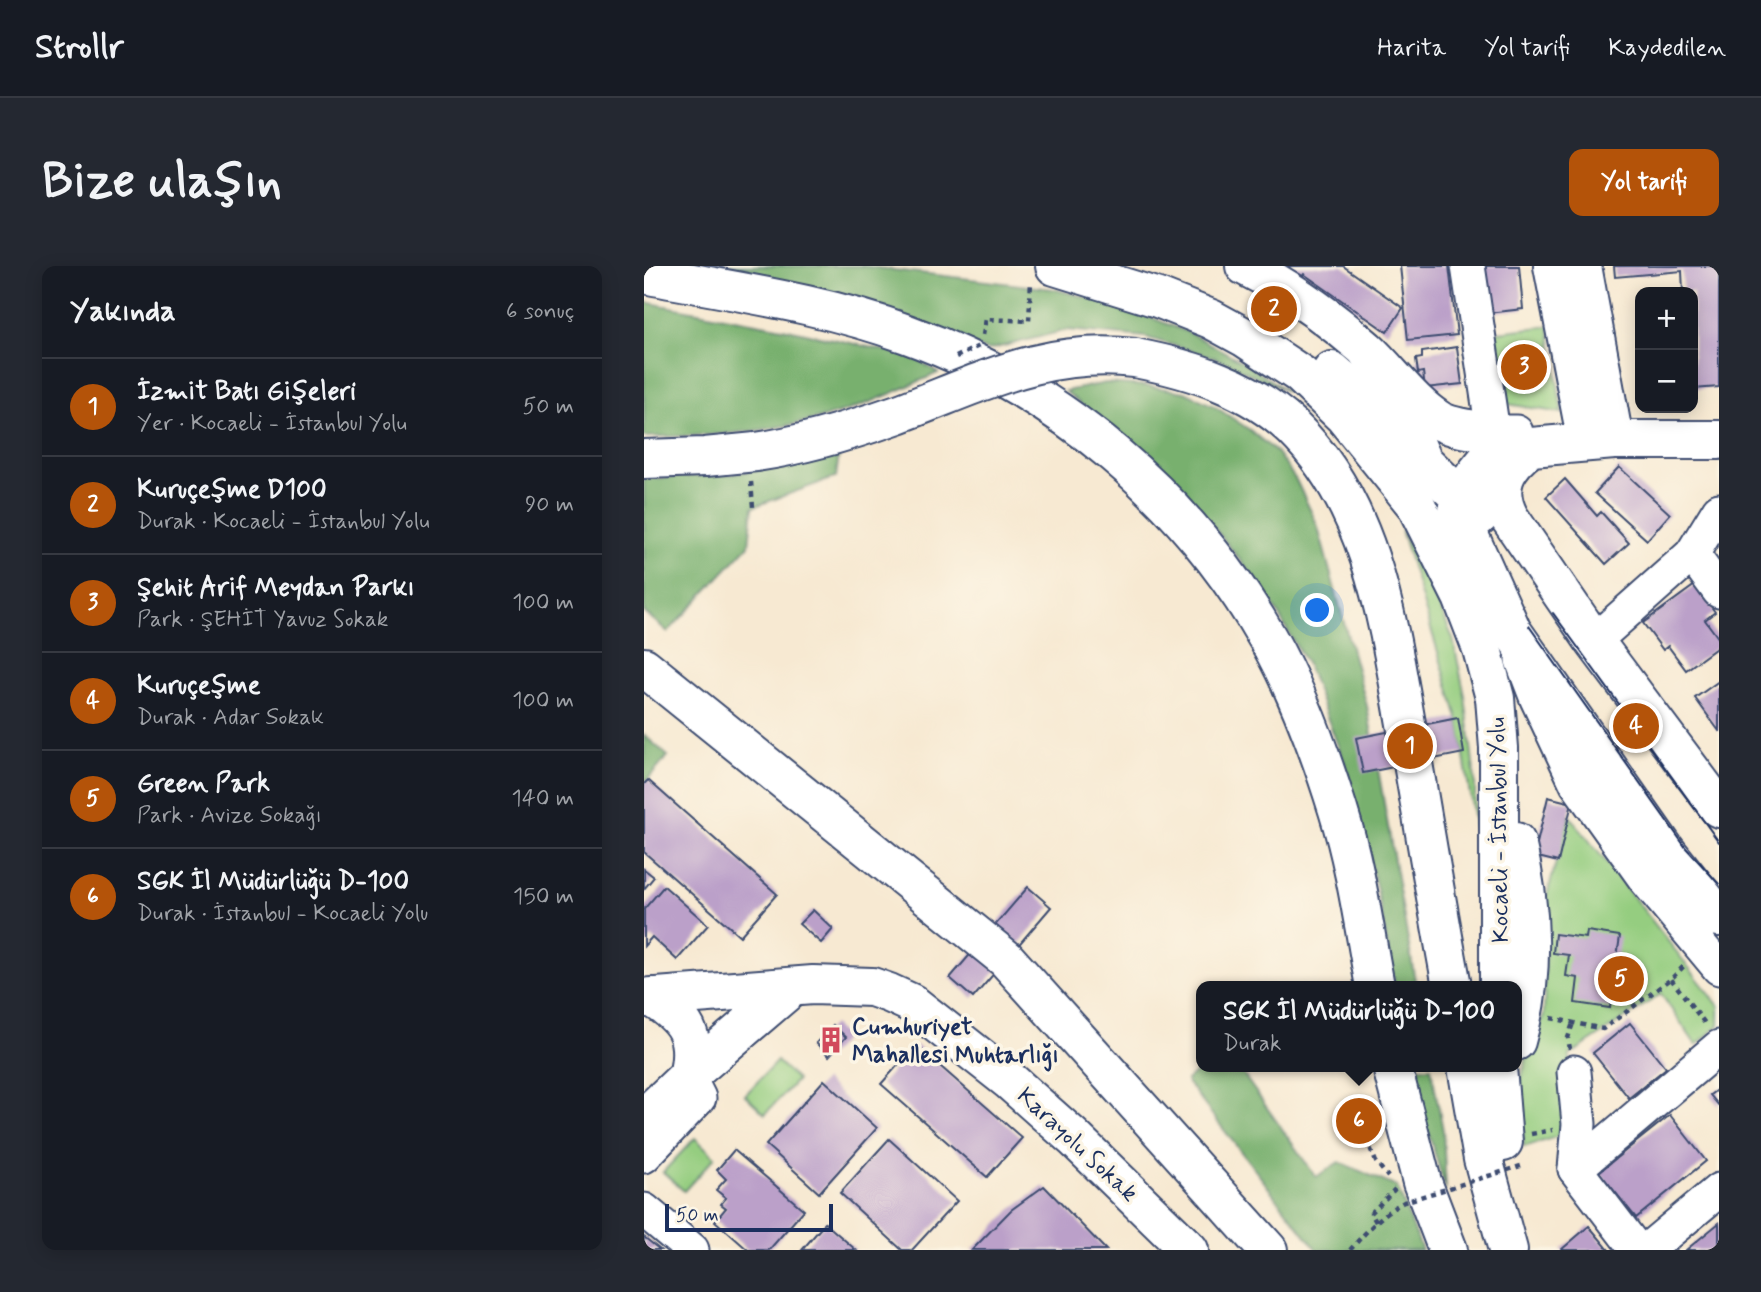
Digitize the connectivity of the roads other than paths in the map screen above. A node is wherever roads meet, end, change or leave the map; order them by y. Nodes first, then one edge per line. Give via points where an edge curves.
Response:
1 (1139, 266) edge
2 (1245, 266) edge
3 (1468, 266) edge
4 (1553, 266) edge
5 (1582, 266) edge
6 (1043, 273) edge
7 (644, 274) edge
8 (1368, 352) junction
9 (1719, 422) edge
10 (1504, 432) junction
11 (1598, 432) junction
12 (1719, 440) edge
13 (644, 458) edge
14 (1423, 461) junction
15 (1461, 498) junction
16 (1719, 510) edge
17 (1692, 554) junction
18 (1719, 591) edge
19 (1594, 641) junction
20 (644, 667) edge
21 (1719, 808) edge
22 (1714, 945) edge
23 (1374, 981) edge
24 (1451, 981) edge
25 (1511, 981) edge
26 (792, 987) junction
27 (715, 995) junction
28 (647, 998) edge
29 (1716, 1040) edge
30 (700, 1054) junction
31 (1393, 1072) edge
32 (1468, 1072) edge
33 (1574, 1072) dead end
34 (1498, 1085) edge
35 (644, 1118) edge
36 (644, 1156) edge
37 (1575, 1169) junction
38 (1719, 1190) edge
39 (644, 1210) edge
40 (692, 1250) edge
41 (1189, 1250) edge
42 (1268, 1250) edge
43 (1448, 1250) edge
44 (1508, 1250) edge
45 (1526, 1250) edge
46 (1637, 1250) edge
47 (1647, 1250) edge

1 - 14 main road via 1231,300 1310,351
2 - 8 main road via 1299,298
3 - 10 street
4 - 11 main road
5 - 11 main road
6 - 25 main road, Kocaeli - İstanbul Yolu via 1158,298 1244,337 1300,374 1344,416 1416,505 1462,597 1495,698
7 - 23 main road via 833,312 908,334 1036,396 1140,475 1215,561 1268,638 1287,676 1339,812
8 - 10 main road via 1442,422
8 - 14 main road
9 - 11 main road
10 - 11 main road
10 - 14 main road via 1459,471 1449,473
10 - 15 main road
11 - 12 main road
11 - 19 main road via 1531,447 1509,471 1500,490 1509,517
13 - 24 main road, bridge via 753,461 894,415 974,383 1081,356 1135,358 1176,366 1239,391 1267,409 1313,452 1347,505 1373,569 1398,677
14 - 15 main road
15 - 19 main road
15 - 22 main road via 1458,512 1512,631 1667,851
16 - 17 street
17 - 18 street
17 - 19 street
19 - 21 main road
20 - 42 main road via 1006,959
26 - 27 main road, Karayolu Sokak
26 - 30 main road
26 - 41 main road, Karayolu Sokak via 872,987 911,1003 1010,1081
27 - 28 main road, Karayolu Sokak
27 - 30 main road via 700,1016
28 - 30 main road via 678,1016
29 - 37 street
30 - 35 main road
30 - 36 street via 699,1098
31 - 43 main road via 1422,1182
32 - 44 main road via 1483,1159
33 - 37 street via 1579,1124
34 - 45 main road via 1508,1179
37 - 46 street
38 - 47 street
39 - 40 street

